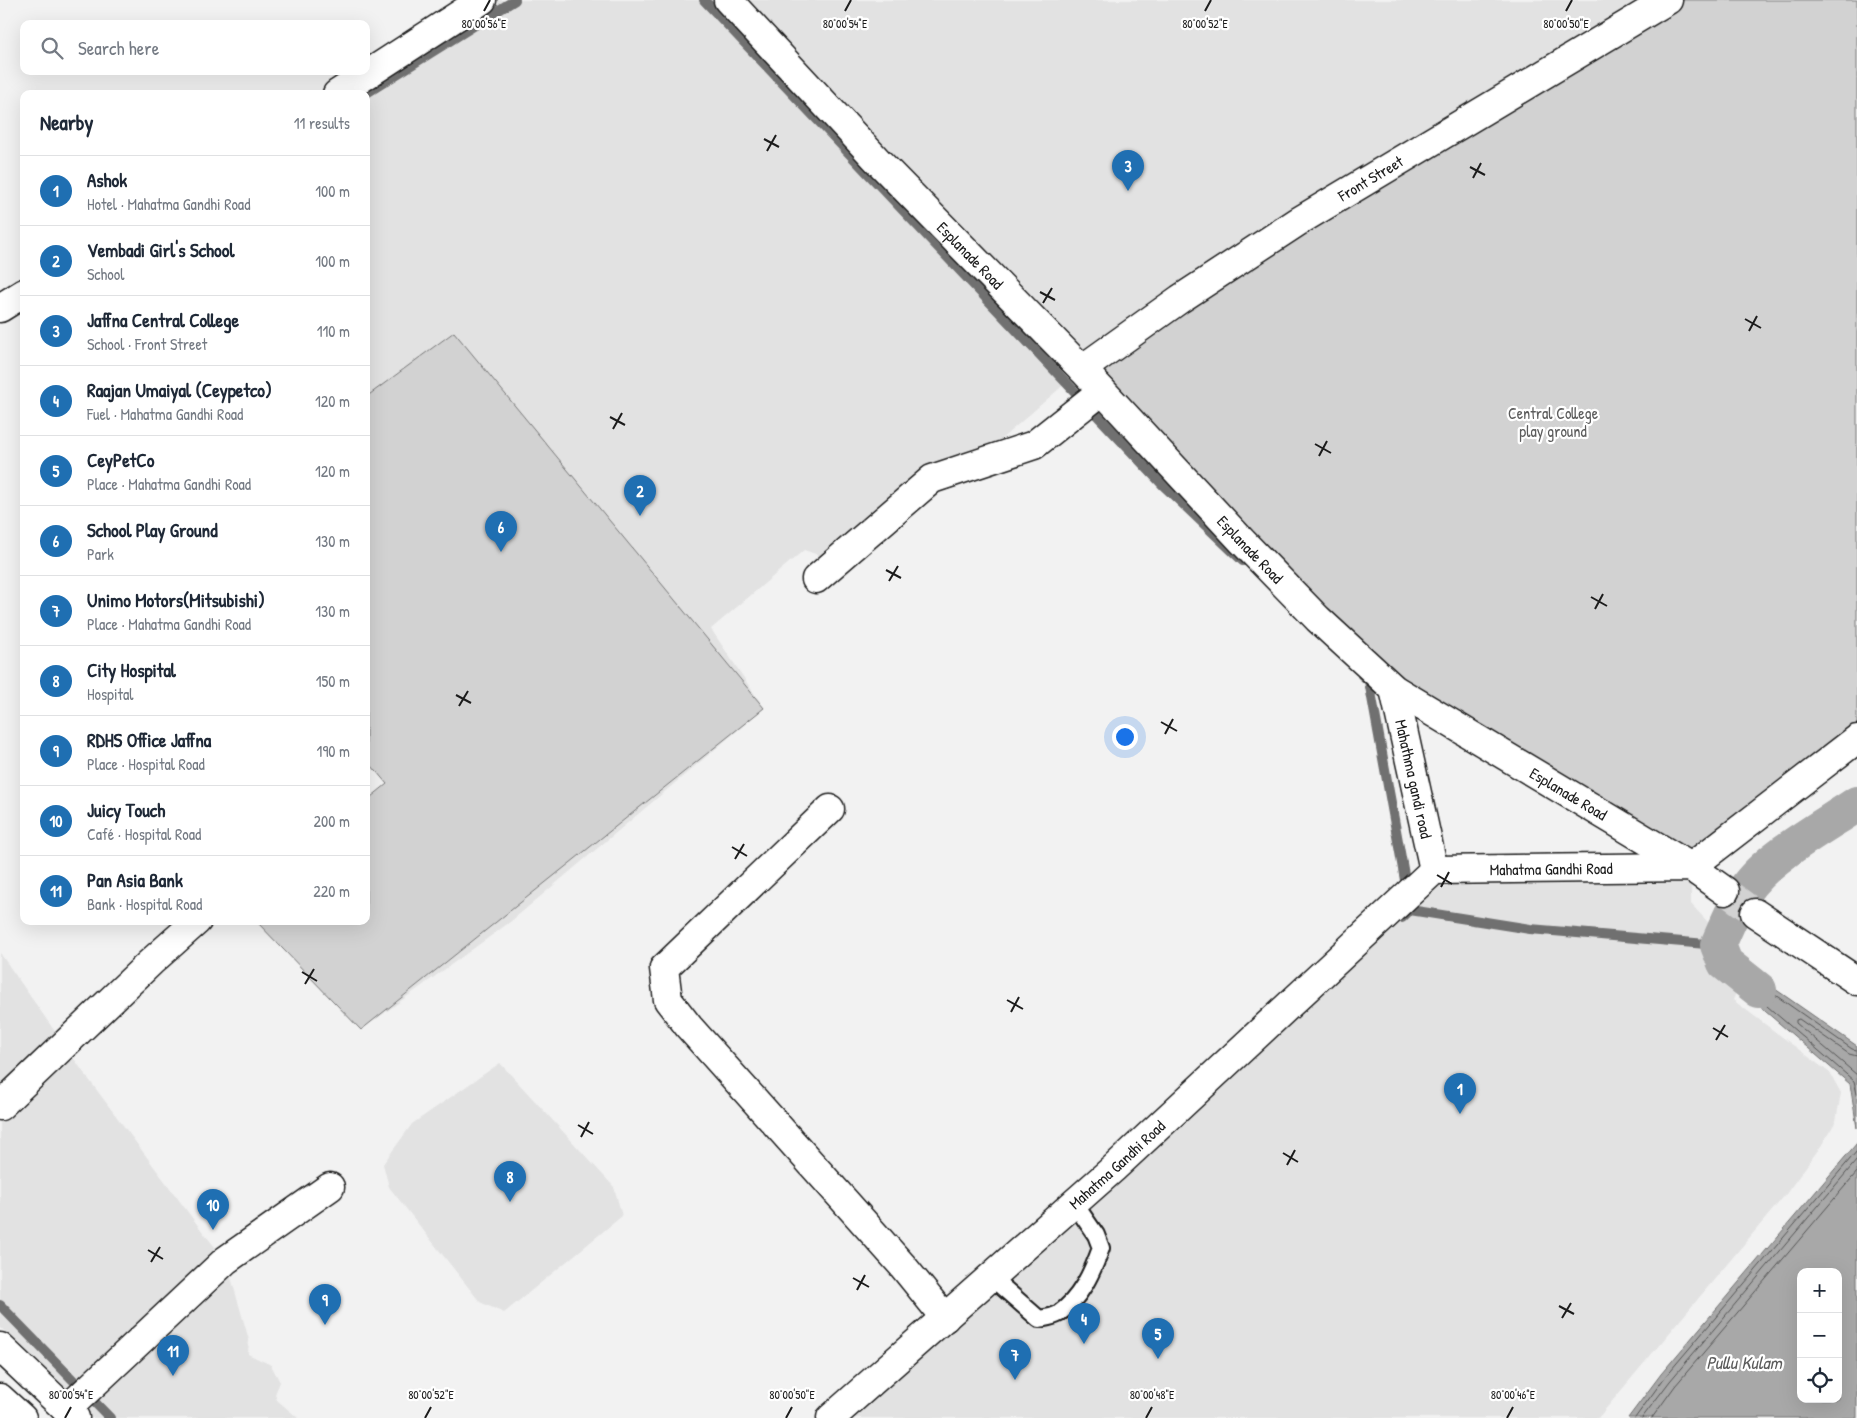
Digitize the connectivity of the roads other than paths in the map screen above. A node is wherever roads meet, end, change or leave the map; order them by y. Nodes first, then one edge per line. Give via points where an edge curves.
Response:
1 (482, 0) edge
2 (728, 0) edge
3 (1668, 0) edge
4 (370, 73) edge
5 (366, 75) edge
6 (343, 90) edge
7 (20, 296) edge
8 (0, 308) edge
9 (1082, 369) junction
10 (1102, 391) junction
11 (816, 579) dead end
12 (1394, 689) junction
13 (1857, 740) edge
14 (830, 809) dead end
15 (1691, 867) junction
16 (1425, 878) junction
17 (1726, 891) tunnel mouth
18 (1755, 913) tunnel mouth
19 (193, 925) edge
20 (1857, 981) edge
21 (0, 1106) edge
22 (330, 1187) dead end
23 (1074, 1203) junction
24 (991, 1276) junction
25 (945, 1318) junction
26 (0, 1347) edge
27 (0, 1398) edge
28 (70, 1414) edge
29 (22, 1418) edge
30 (831, 1418) edge

1 - 4 street
2 - 9 street, Esplanade Road via 878,161
3 - 9 street, Front Street via 1299,221 1180,299
5 - 6 street
7 - 8 street
9 - 10 street, Esplanade Road
10 - 11 street via 1034,445 932,479
10 - 12 street, Esplanade Road via 1311,612
12 - 15 street, Esplanade Road
12 - 16 street, Mahathma gandi road
13 - 15 street
14 - 25 street via 664,968 668,1000 883,1243
15 - 16 street, Mahatma Gandhi Road
15 - 17 street, Esplanade Road
16 - 23 street, Mahatma Gandhi Road
18 - 20 street
19 - 21 street
22 - 28 street via 226,1260
23 - 24 street, Mahatma Gandhi Road
23 - 24 lane via 1101,1248 1077,1296 1056,1315 1038,1319
24 - 25 street, Mahatma Gandhi Road
25 - 30 street, Mahatma Gandhi Road
26 - 28 street
27 - 29 street

